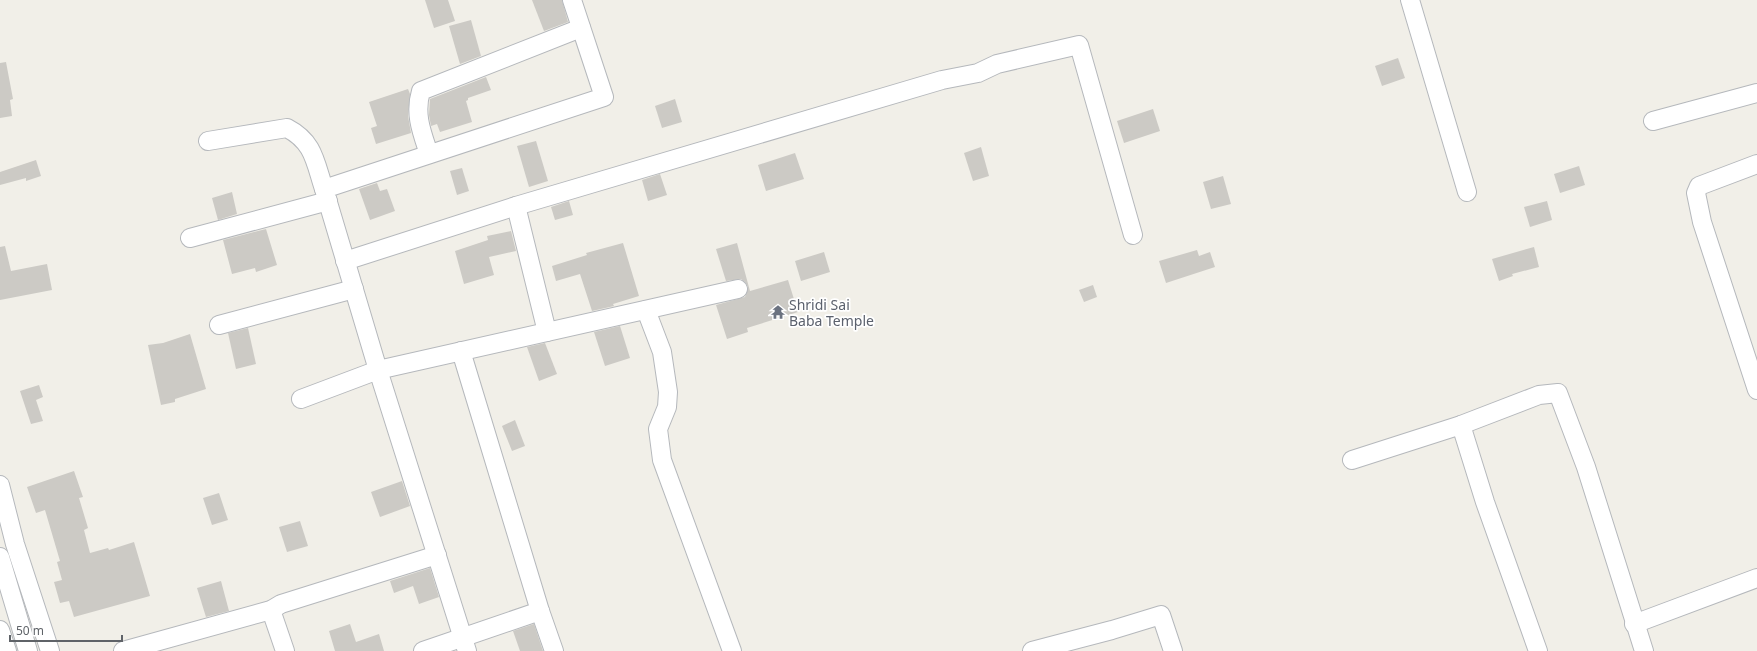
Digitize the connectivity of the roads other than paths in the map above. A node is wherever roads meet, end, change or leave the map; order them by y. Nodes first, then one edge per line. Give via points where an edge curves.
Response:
1 (572, 0) edge
2 (1410, 0) edge
3 (581, 28) junction
4 (1757, 93) edge
5 (1653, 121) dead end
6 (208, 141) dead end
7 (429, 154) junction
8 (1757, 164) edge
9 (1466, 192) dead end
10 (326, 195) junction
11 (516, 206) junction
12 (1133, 235) dead end
13 (190, 238) dead end
14 (346, 260) junction
15 (354, 289) junction
16 (738, 289) dead end
17 (646, 310) junction
18 (219, 325) dead end
19 (547, 332) junction
20 (461, 351) junction
21 (378, 370) junction
22 (1757, 390) edge
23 (301, 399) dead end
24 (1461, 425) junction
25 (1352, 460) dead end
26 (0, 485) edge
27 (436, 555) junction
28 (0, 557) edge
29 (1757, 578) edge
30 (270, 610) junction
31 (540, 611) junction
32 (1634, 624) junction
33 (0, 630) edge
34 (465, 644) edge
35 (7, 651) edge
36 (28, 651) edge
37 (50, 651) edge
38 (123, 651) edge
39 (285, 651) edge
40 (423, 651) edge
41 (554, 651) edge
42 (732, 651) edge
43 (1032, 651) edge
44 (1173, 651) edge
45 (1538, 651) edge
46 (1644, 651) edge

1 - 3 street
2 - 9 street
3 - 7 street via 421,91 417,102 417,114
3 - 7 street via 604,97
4 - 5 street
6 - 10 street via 287,128 303,138 310,147
7 - 10 street
8 - 22 street via 1699,186 1696,193 1702,222
10 - 13 street
10 - 14 street
11 - 12 street via 942,80 978,73 997,64 1079,46
11 - 14 street
11 - 19 street
14 - 15 street
15 - 18 street
15 - 21 street
16 - 17 street
17 - 19 street
17 - 42 street via 662,352 668,392 667,407 658,429 662,460
19 - 20 street
20 - 21 street
20 - 31 street
21 - 23 street
21 - 27 street
24 - 25 street
24 - 32 street via 1539,395 1558,393 1586,467
24 - 45 street via 1485,502
26 - 37 street via 15,544
27 - 30 street via 281,604
27 - 34 street
28 - 36 street
29 - 32 street
30 - 38 street
30 - 39 street
31 - 34 street
31 - 41 street
32 - 46 street
33 - 35 street
34 - 40 street
43 - 44 street via 1160,615

